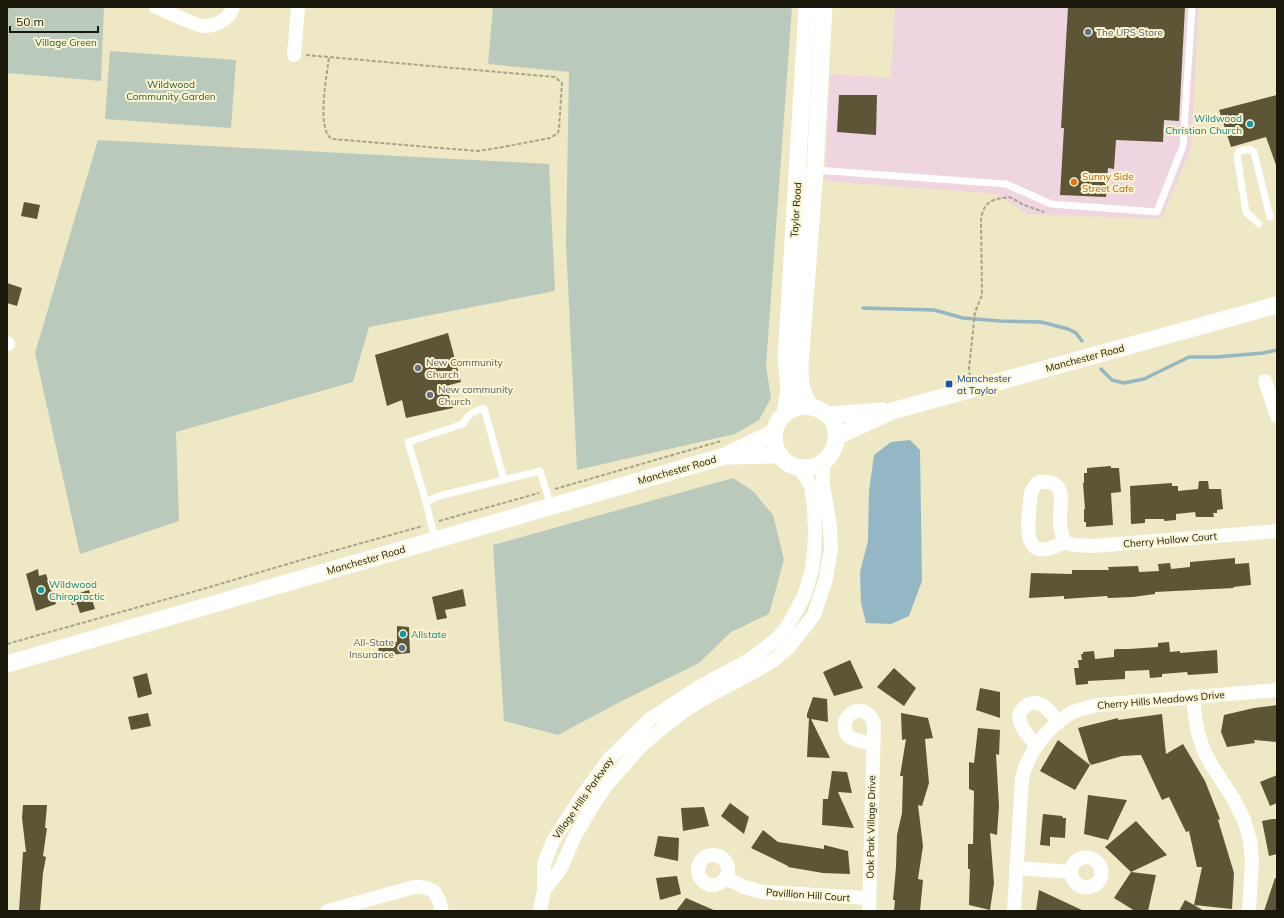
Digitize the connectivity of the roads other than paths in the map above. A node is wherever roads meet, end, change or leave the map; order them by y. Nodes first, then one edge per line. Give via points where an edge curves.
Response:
1 (156, 7) edge
2 (233, 7) edge
3 (298, 7) edge
4 (807, 7) edge
5 (824, 7) edge
6 (1192, 7) edge
7 (299, 53) road end
8 (798, 170) junction
9 (815, 170) junction
10 (1270, 217) dead end
11 (1259, 224) dead end
12 (1277, 305) edge
13 (1265, 381) dead end
14 (810, 406) junction
15 (892, 411) junction
16 (785, 413) junction
17 (827, 415) junction
18 (1277, 416) edge
19 (774, 432) junction
20 (836, 437) junction
21 (724, 448) junction
22 (780, 455) junction
23 (823, 462) junction
24 (799, 467) junction
25 (504, 480) junction
26 (549, 499) junction
27 (426, 502) junction
28 (1277, 531) edge
29 (435, 540) junction
30 (1064, 542) junction
31 (7, 664) edge
32 (755, 664) junction
33 (1277, 690) edge
34 (1193, 696) junction
35 (1058, 722) junction
36 (873, 744) dead end
37 (1036, 745) junction
38 (1016, 868) junction
39 (1071, 872) dead end
40 (726, 878) dead end
41 (869, 905) edge
42 (328, 911) edge
43 (442, 911) edge
44 (540, 911) edge
45 (1014, 911) edge
46 (1249, 911) edge

1 - 2 street via 202,27 221,22 231,13
3 - 7 street
4 - 8 street, Taylor Road
5 - 9 street, Taylor Road
6 - 9 lane via 1183,146 1157,212 1051,204 1006,184
8 - 9 lane
8 - 16 street, Taylor Road via 786,359 789,389
9 - 14 street, Taylor Road via 800,366 803,394
10 - 11 lane via 1254,152 1250,149 1239,152 1236,156 1246,212
12 - 15 street, Manchester Road
13 - 18 street
14 - 16 street via 797,407
14 - 17 street
15 - 17 street, Manchester Road
15 - 20 street, Manchester Road
16 - 19 street
17 - 20 street via 835,425
19 - 21 street, Manchester Road
19 - 22 street via 774,443
20 - 23 street via 830,456
21 - 22 street, Manchester Road
21 - 26 street, Manchester Road
22 - 24 street
23 - 24 street via 812,467
23 - 32 street, Village Hills Parkway via 823,484 831,548 830,564 822,594 814,615 794,642 774,660
24 - 32 street, Village Hills Parkway via 811,486 814,507 812,570 804,596 789,624
25 - 26 lane via 540,471
25 - 27 lane via 439,496
25 - 27 lane via 484,408 469,415 463,424 408,442
26 - 29 street, Manchester Road
27 - 29 lane
28 - 30 street, Cherry Hollow Court via 1093,546
29 - 31 street, Manchester Road
30 - 30 street via 1044,550 1039,550 1031,543 1028,533 1031,493 1039,483 1048,482 1059,489 1060,525
32 - 44 street, Village Hills Parkway via 696,689 650,719 609,759 553,842 544,864 544,890
33 - 34 street, Cherry Hills Meadows Drive
34 - 35 street, Cherry Hills Meadows Drive via 1098,705 1072,713
34 - 46 street via 1198,733 1204,751 1233,798 1250,840 1252,862
35 - 37 street, Cherry Hills Meadows Drive
35 - 37 street via 1042,705 1032,703 1025,706 1019,721
36 - 41 street, Oak Park Village Drive
37 - 38 street, Cherry Hills Meadows Drive via 1024,766 1022,778
38 - 39 street
38 - 45 street, Cherry Hills Meadows Drive
40 - 41 street, Pavillion Hill Court via 762,892
42 - 43 street via 424,886 432,889 437,895

